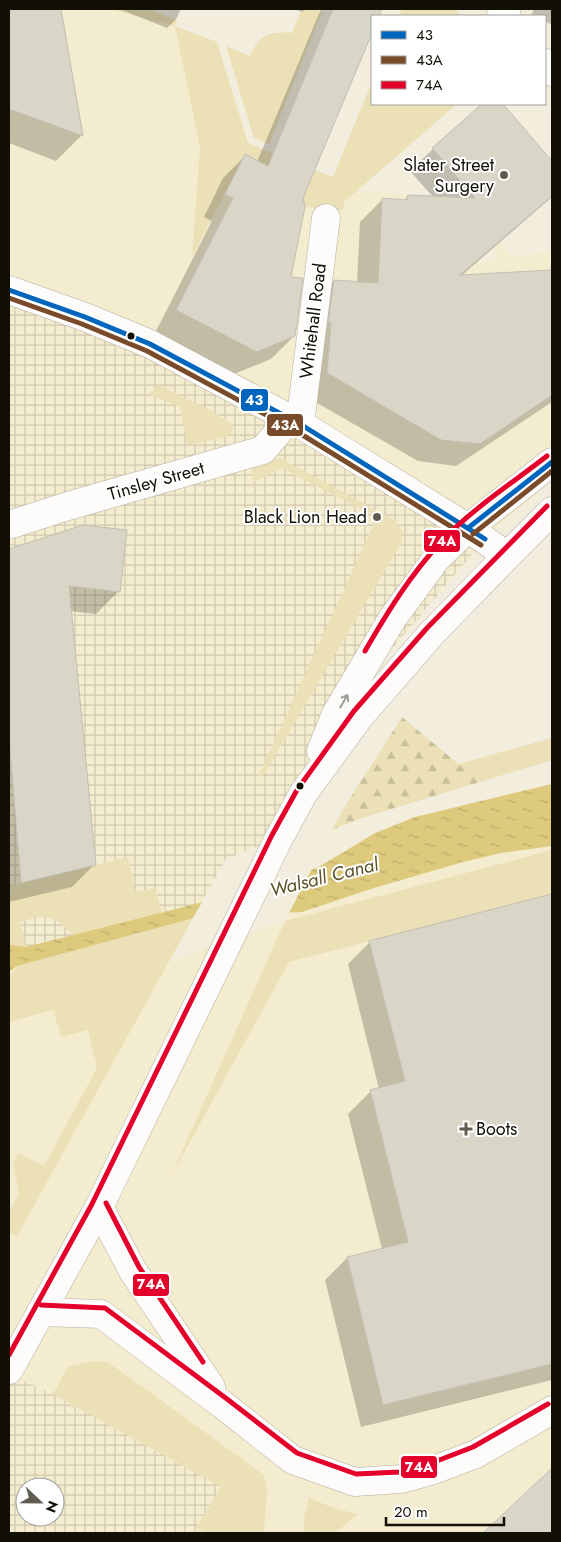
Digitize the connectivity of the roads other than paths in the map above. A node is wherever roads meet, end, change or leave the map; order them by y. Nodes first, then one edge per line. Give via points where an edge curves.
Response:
1 (326, 218) dead end
2 (9, 290) edge
3 (295, 421) junction
4 (552, 462) edge
5 (552, 502) edge
6 (552, 511) edge
7 (9, 525) edge
8 (477, 533) junction
9 (506, 556) junction
10 (303, 794) junction
11 (99, 1207) junction
12 (41, 1312) junction
13 (9, 1370) edge
14 (224, 1405) junction
15 (552, 1410) edge

1 - 3 street, Whitehall Road
2 - 3 street via 150,344
3 - 7 street, Tinsley Street via 263,450
3 - 8 street
4 - 8 street
5 - 8 street via 529,499
6 - 9 street
8 - 9 street
10 -> 8 street via 336,714 392,619 436,559
9 - 10 street via 432,633 360,716
10 - 11 street via 278,838
11 - 12 street
11 - 14 street via 132,1271
12 - 13 street
12 - 14 street via 101,1314
14 - 15 street via 293,1460 355,1482 401,1480 431,1471 476,1454

